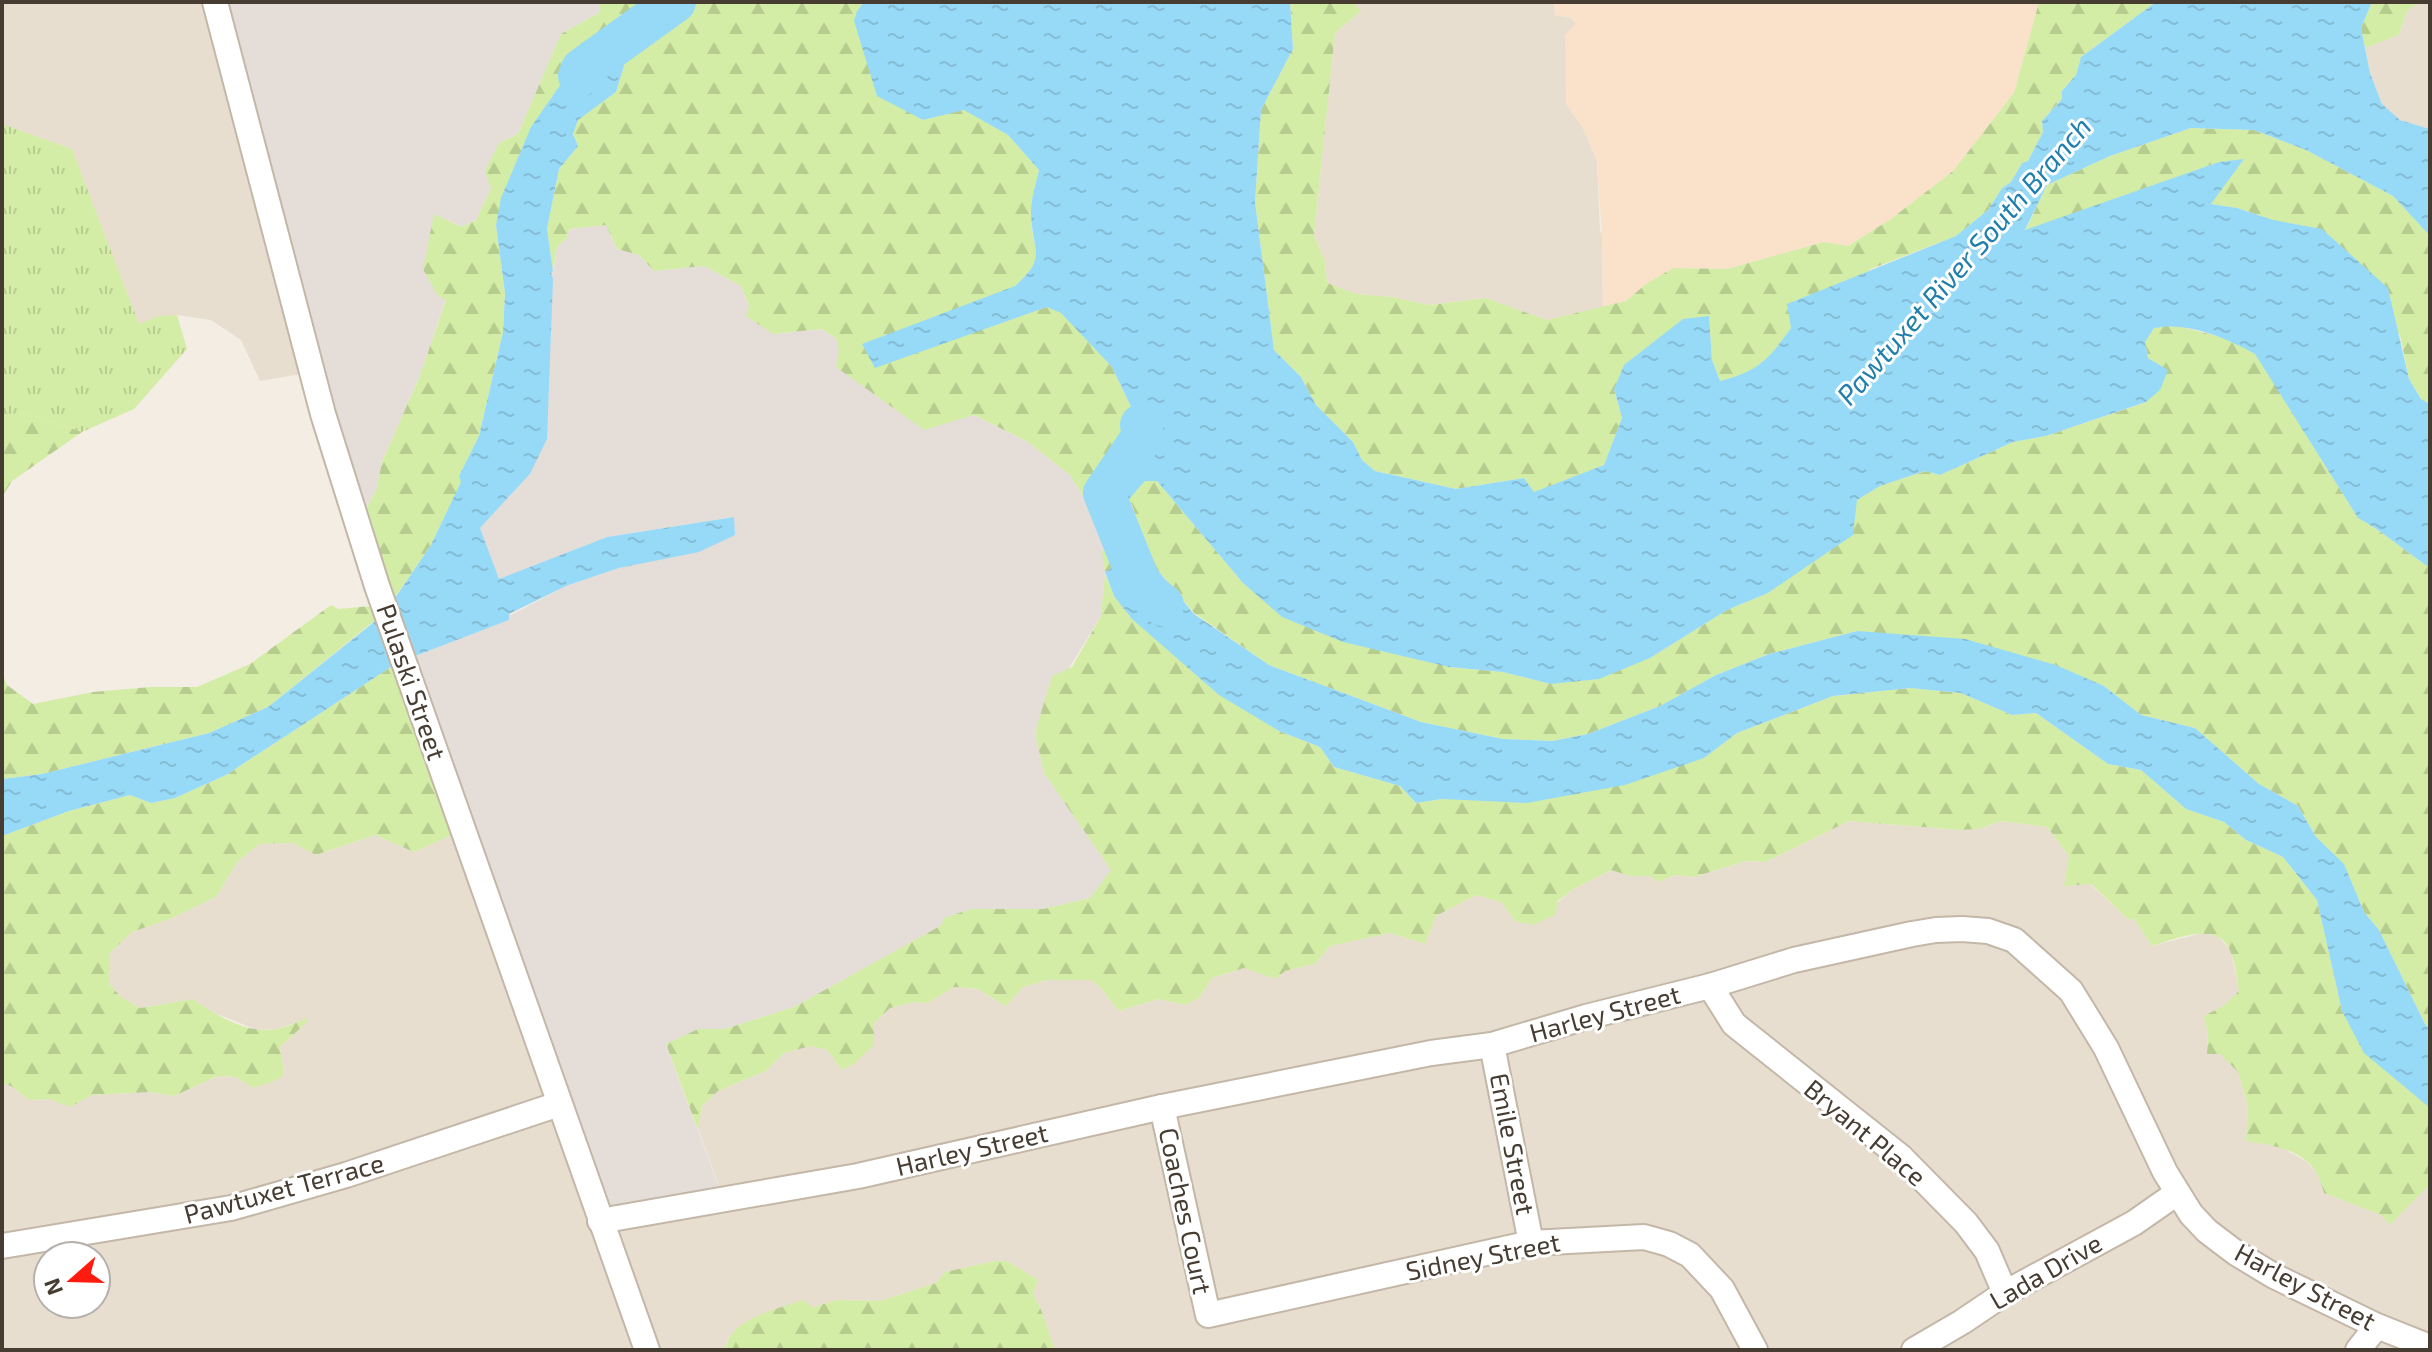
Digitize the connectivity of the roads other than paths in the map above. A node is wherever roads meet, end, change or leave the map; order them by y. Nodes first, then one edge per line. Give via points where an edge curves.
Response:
1 (215, 2) edge
2 (1710, 986) junction
3 (1492, 1045) junction
4 (559, 1104) junction
5 (1162, 1107) junction
6 (2177, 1193) junction
7 (600, 1221) junction
8 (1531, 1243) junction
9 (2, 1246) edge
10 (2005, 1293) junction
11 (1208, 1315) joint
12 (2377, 1326) junction
13 (2430, 1347) edge
14 (647, 1350) edge
15 (1755, 1350) edge
16 (1914, 1350) edge
17 (2358, 1350) edge

1 - 4 street, Pulaski Street via 323,414 377,586
2 - 3 street, Harley Street
2 - 6 street, Harley Street via 1794,960 1936,930 1988,931 2014,940 2071,991 2088,1015
2 - 10 street, Bryant Place via 1734,1024 1901,1157 1966,1223 1987,1251
3 - 5 street, Harley Street
3 - 8 street, Emile Street
4 - 7 street, Pulaski Street
4 - 9 street, Pawtuxet Terrace via 231,1208
5 - 7 street, Harley Street via 858,1176
5 - 11 street, Coaches Court
6 - 10 street, Lada Drive via 2134,1223
6 - 12 street, Harley Street via 2207,1231 2236,1253
7 - 14 street, Pulaski Street
8 - 11 street, Sidney Street
8 - 15 street, Sidney Street via 1644,1237 1669,1244 1690,1255 1722,1289
10 - 16 street, Lada Drive
12 - 13 street, Harley Street
12 - 17 street

